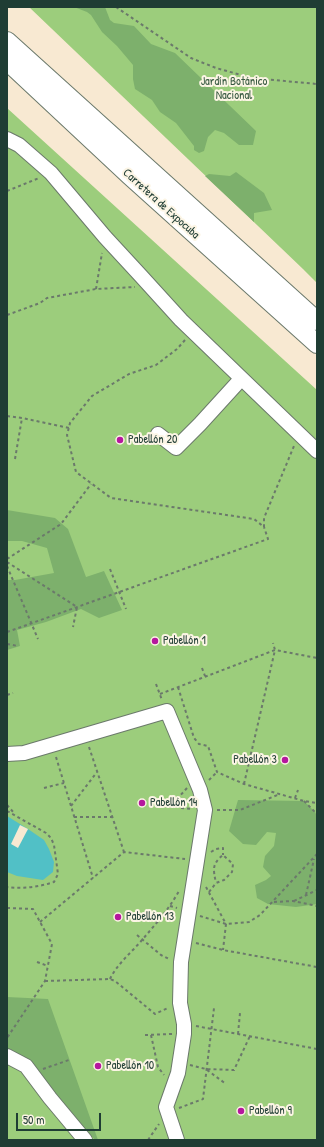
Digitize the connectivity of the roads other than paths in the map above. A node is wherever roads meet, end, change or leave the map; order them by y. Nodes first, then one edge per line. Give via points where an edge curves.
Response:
1 (7, 41) edge
2 (7, 62) edge
3 (7, 138) edge
4 (317, 322) edge
5 (317, 344) edge
6 (241, 379) junction
7 (158, 434) dead end
8 (317, 451) edge
9 (7, 754) edge
10 (7, 1056) edge
11 (85, 1140) edge
12 (177, 1140) edge

1 - 4 main road, Carretera de Expocuba
2 - 5 main road, Carretera de Expocuba
3 - 6 lane via 51,173 104,237 181,320
6 - 7 lane via 176,448
6 - 8 lane
9 - 12 lane via 24,753 167,711 196,779 205,810 181,962 180,1003 184,1029 178,1073 166,1107
10 - 11 lane via 26,1066

